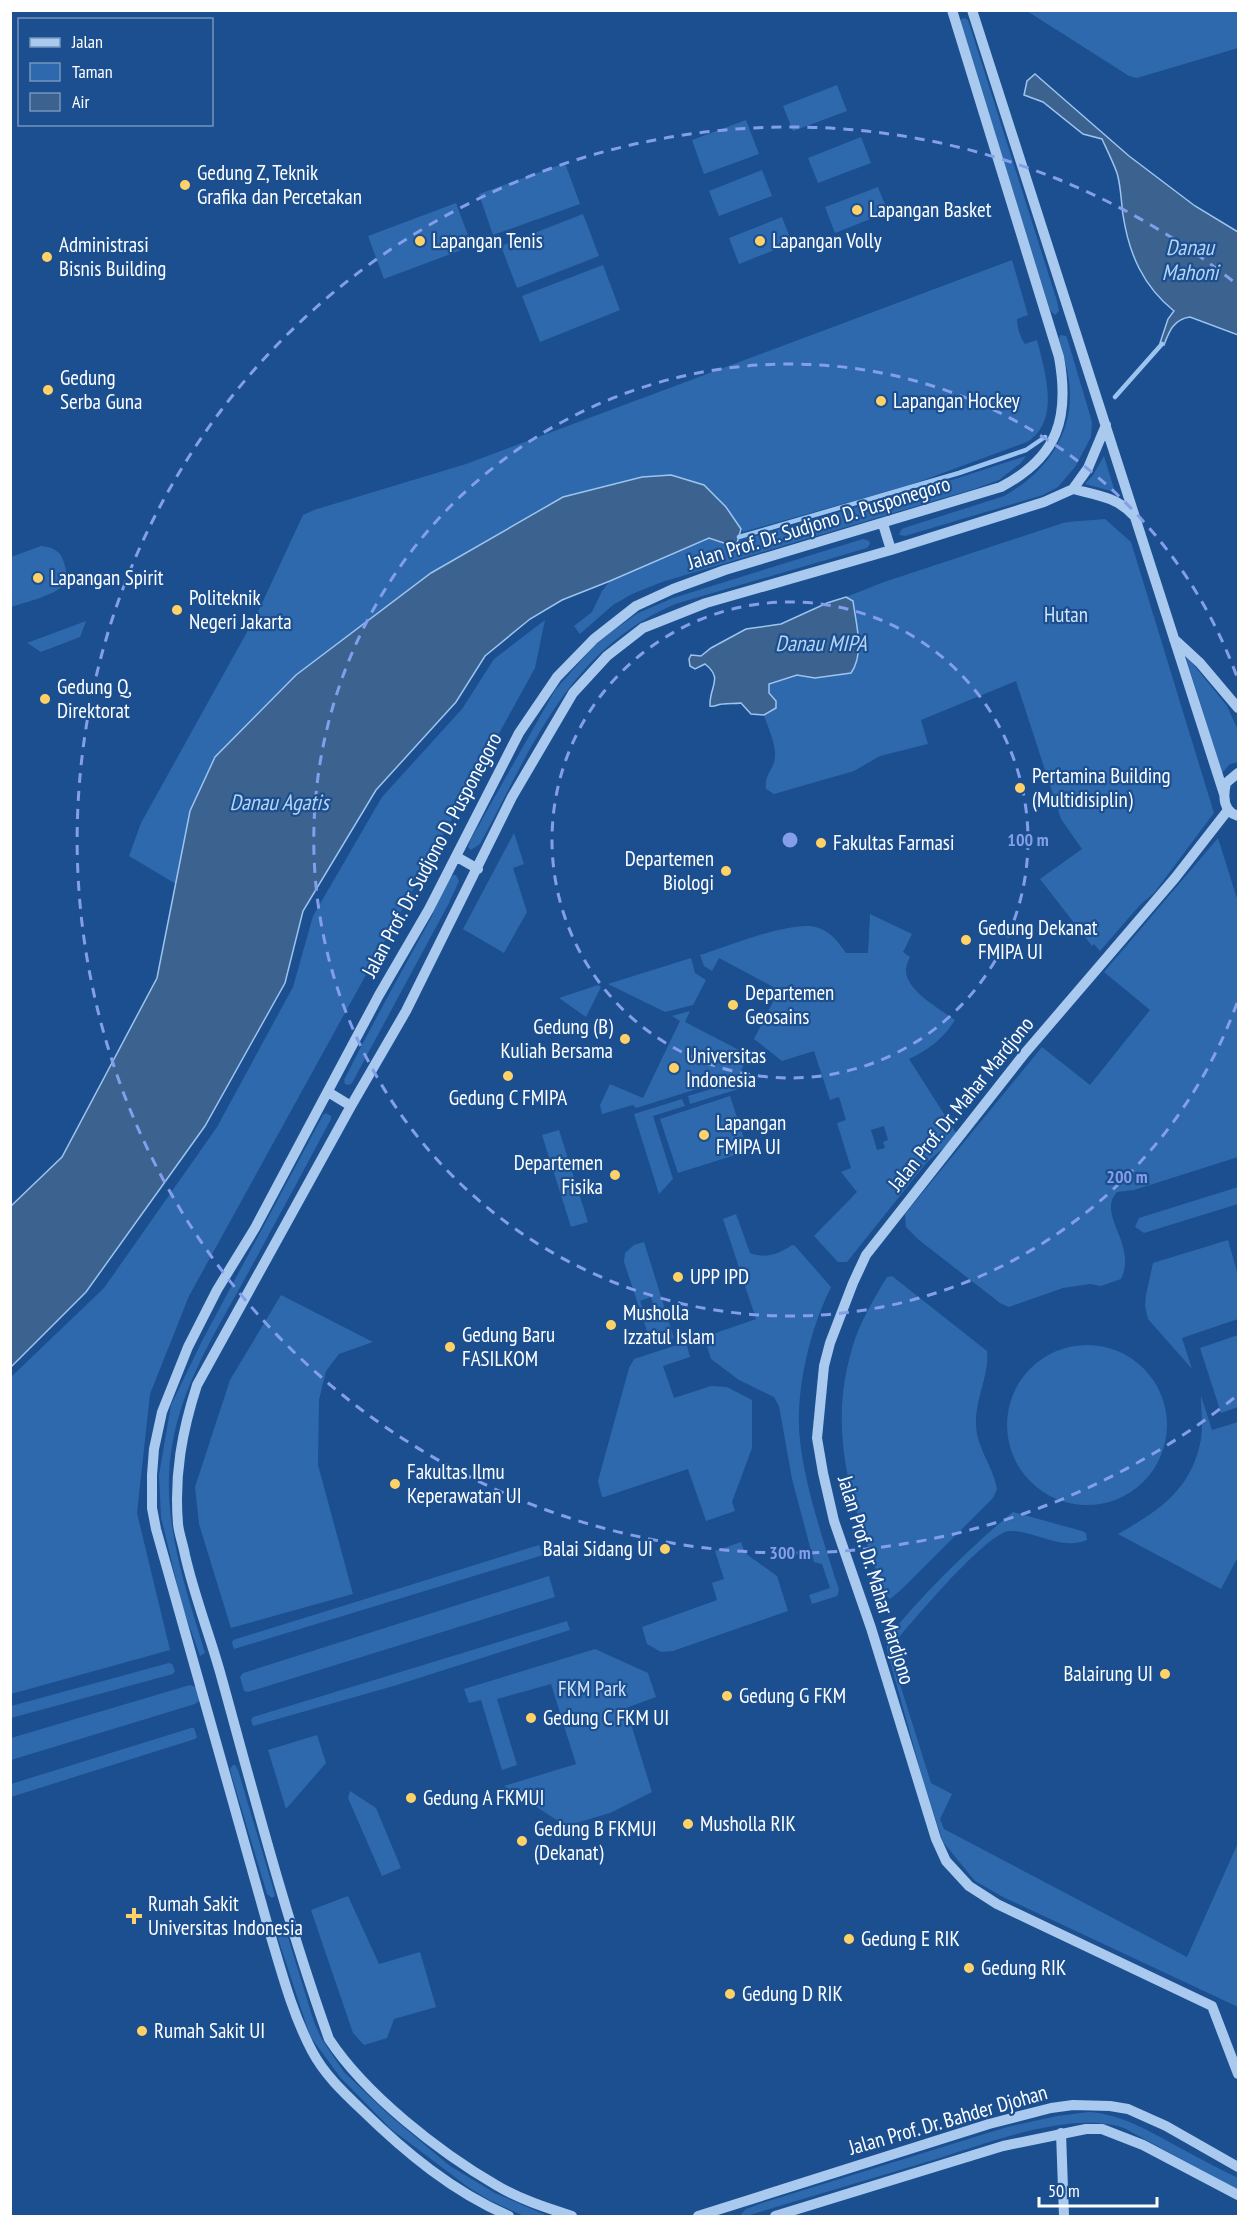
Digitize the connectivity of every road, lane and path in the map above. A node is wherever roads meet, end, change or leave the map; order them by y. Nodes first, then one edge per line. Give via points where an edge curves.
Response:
1 (952, 10) edge
2 (972, 10) edge
3 (1106, 425) junction
4 (1073, 489) junction
5 (1135, 518) junction
6 (883, 524) junction
7 (891, 550) junction
8 (1173, 639) junction
9 (1239, 708) edge
10 (1239, 773) edge
11 (1224, 794) junction
12 (1228, 810) junction
13 (1239, 816) edge
14 (457, 856) junction
15 (478, 869) junction
16 (328, 1092) junction
17 (351, 1106) junction
18 (1239, 2074) edge
19 (1061, 2133) junction
20 (1239, 2167) edge
21 (1239, 2195) edge
22 (732, 2211) edge
23 (509, 2217) edge
24 (572, 2217) edge
25 (698, 2217) edge
26 (775, 2217) edge
27 (1064, 2217) edge

1 - 6 street, Jalan Prof. Dr. Sudjono D. Pusponegoro via 1059,357 1063,403 1053,440 1023,476 1001,487
2 - 3 street
3 - 4 street via 1088,468
3 - 5 street
4 - 5 street via 1109,498
4 - 7 street, Jalan Prof. Dr. Sudjono D. Pusponegoro via 1044,502
5 - 8 street
6 - 7 street
6 - 14 street, Jalan Prof. Dr. Sudjono D. Pusponegoro via 725,570 636,606 594,639 556,677 519,733
7 - 15 street, Jalan Prof. Dr. Sudjono D. Pusponegoro via 706,603 643,628 607,656 573,693 512,797
8 - 9 street
8 - 11 street
10 - 11 street via 1226,783
11 - 12 street
12 - 13 street
12 - 18 street, Jalan Prof. Dr. Mahar Mardjono via 1025,1053 866,1256 830,1343 819,1400 817,1438 834,1521 946,1862 969,1886 997,1904 1212,2006
14 - 15 street
14 - 16 street, Jalan Prof. Dr. Sudjono D. Pusponegoro
15 - 17 street, Jalan Prof. Dr. Sudjono D. Pusponegoro via 406,1011
16 - 17 street
16 - 23 street, Jalan Prof. Dr. Sudjono D. Pusponegoro via 188,1347 162,1412 154,1449 152,1508 279,1963 312,2051 336,2084 411,2155
17 - 24 street, Jalan Prof. Dr. Sudjono D. Pusponegoro via 197,1385 179,1450 178,1526 286,1911 329,2039 370,2088 446,2152 497,2186
19 - 21 street via 1102,2130 1125,2137
19 - 26 street via 994,2148
19 - 27 street
20 - 22 street, Jalan Prof. Dr. Bahder Djohan via 1128,2109 1073,2105 989,2124
22 - 25 street, Jalan Prof. Dr. Bahder Djohan

